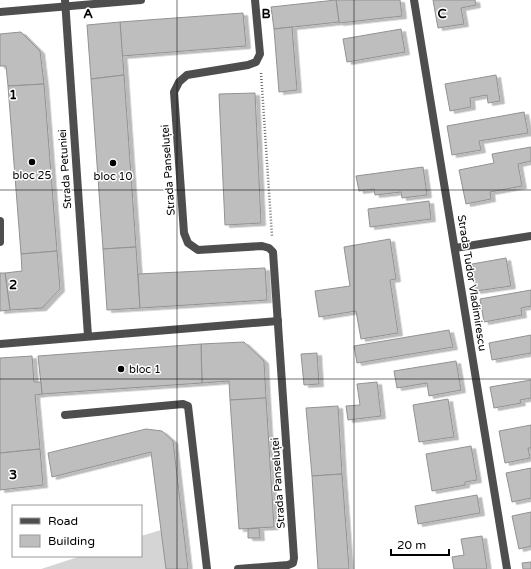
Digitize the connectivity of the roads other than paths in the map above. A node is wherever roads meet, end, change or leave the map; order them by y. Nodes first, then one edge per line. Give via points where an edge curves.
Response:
1 (141, 0) edge
2 (255, 0) edge
3 (414, 0) edge
4 (65, 4) edge
5 (0, 12) edge
6 (0, 222) edge
7 (531, 236) edge
8 (0, 242) edge
9 (455, 248) junction
10 (278, 321) junction
11 (88, 336) junction
12 (0, 344) edge
13 (65, 415) dead end
14 (207, 569) edge
15 (238, 569) edge
16 (507, 569) edge

1 - 4 street
2 - 10 street, Strada Panseluței via 260,54 256,62 187,75 179,82 174,92 184,233 188,243 198,250 262,246 269,248 273,252
3 - 9 street, Strada Tudor Vladimirescu
4 - 5 street
4 - 11 street, Strada Petuniei
6 - 8 street
7 - 9 street
9 - 16 street, Strada Tudor Vladimirescu
10 - 11 street
10 - 15 street, Strada Panseluței via 294,558 288,565
11 - 12 street
13 - 14 street via 183,404 188,406

